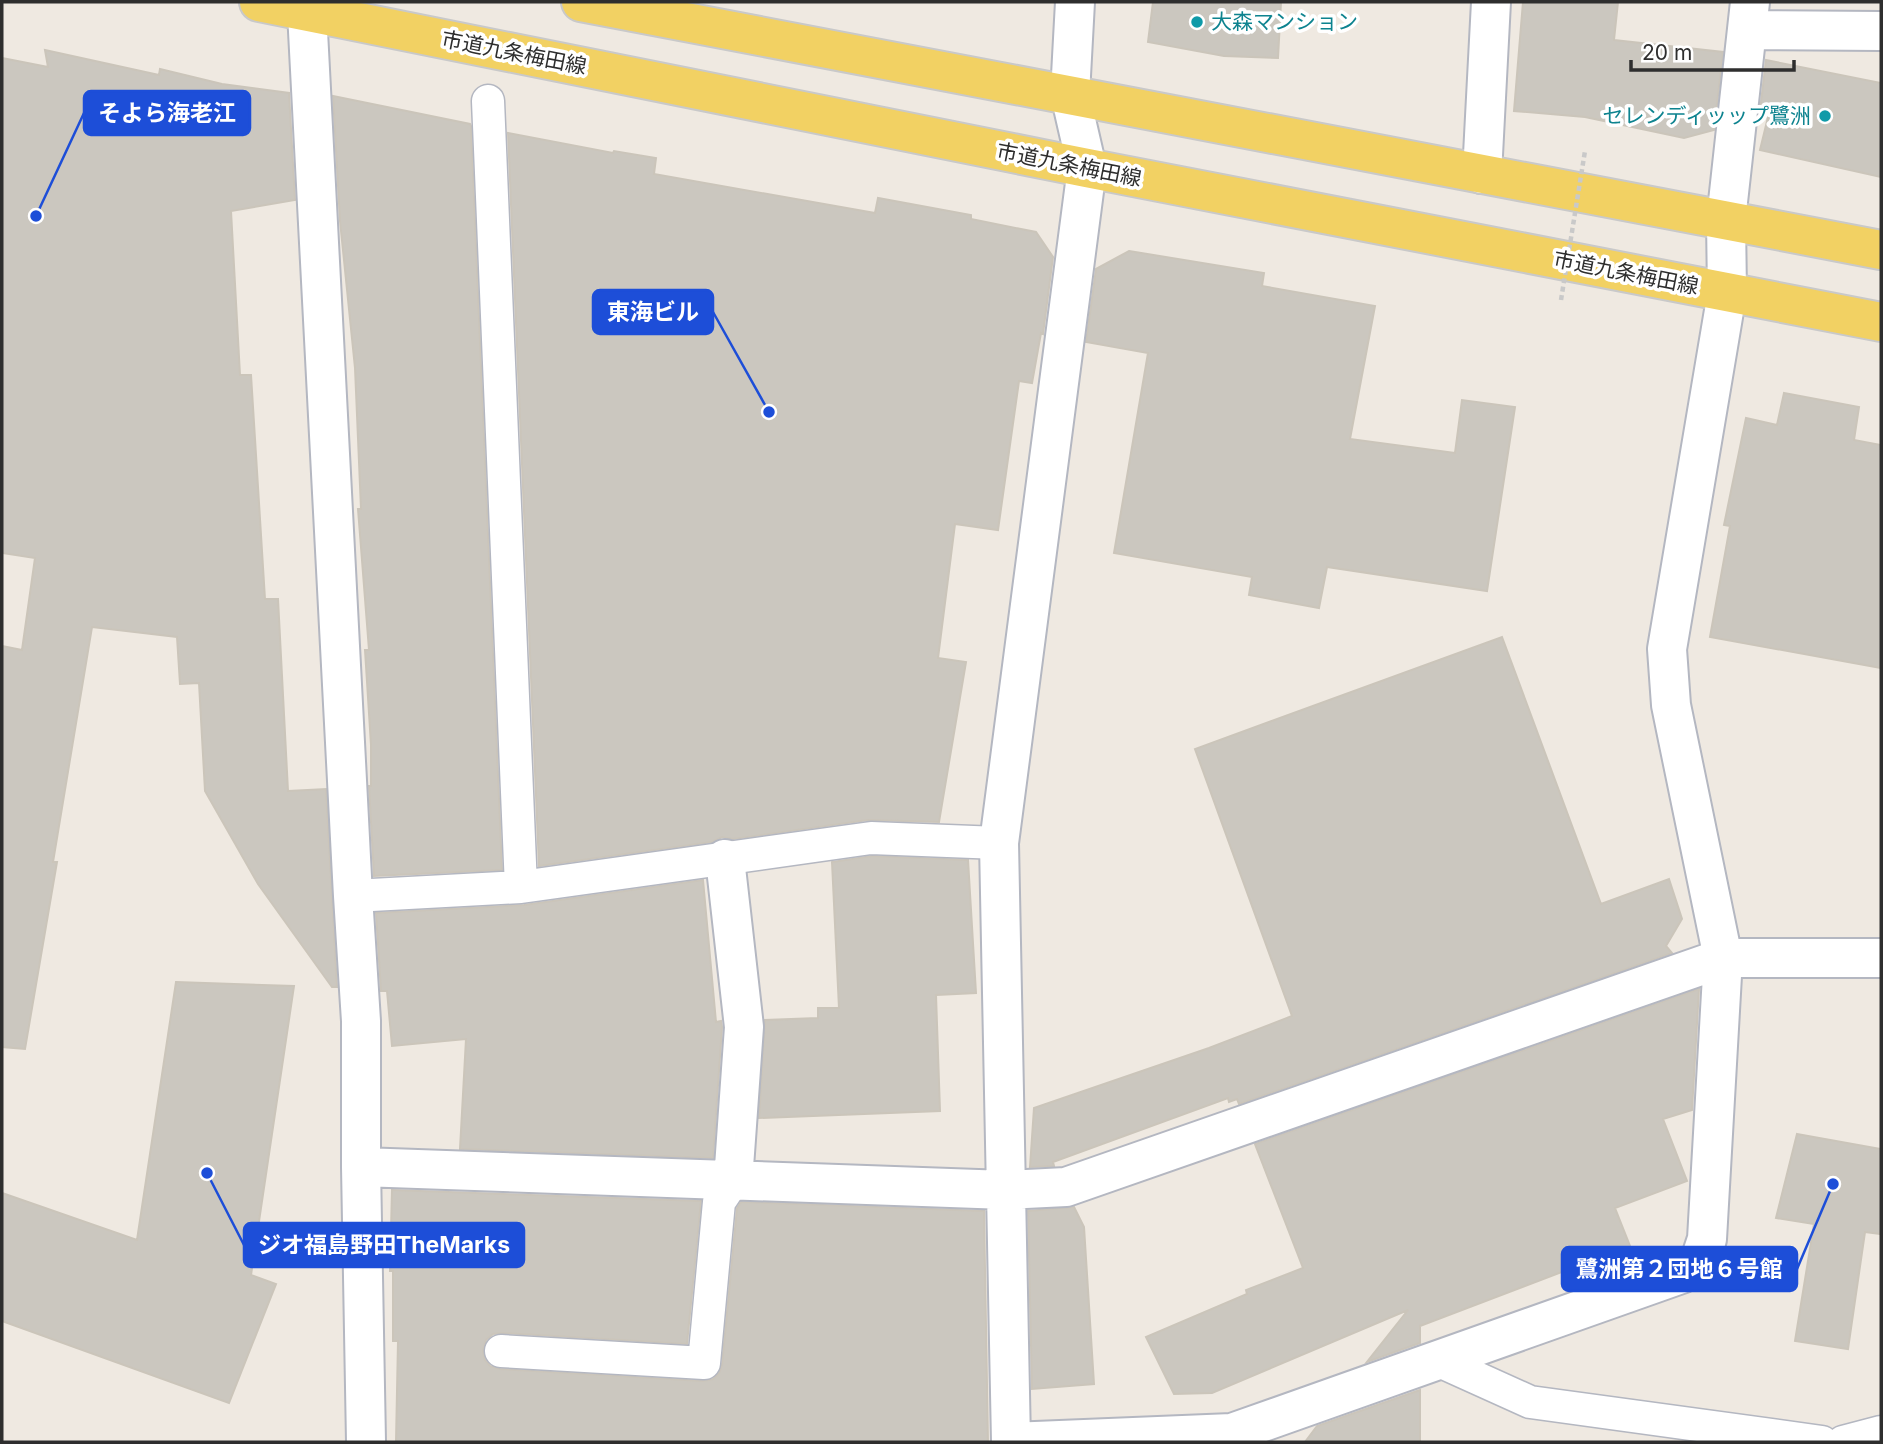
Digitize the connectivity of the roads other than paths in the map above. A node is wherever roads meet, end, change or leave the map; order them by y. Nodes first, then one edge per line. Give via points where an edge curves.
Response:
1 (259, 2) edge
2 (581, 2) edge
3 (1075, 2) edge
4 (1491, 2) edge
5 (308, 7) edge
6 (647, 9) edge
7 (1749, 16) edge
8 (1881, 31) edge
9 (1070, 94) junction
10 (488, 101) dead end
11 (1087, 169) junction
12 (1482, 174) junction
13 (1726, 220) junction
14 (1881, 250) edge
15 (1727, 293) junction
16 (1881, 322) edge
17 (999, 843) junction
18 (725, 859) junction
19 (521, 887) junction
20 (353, 896) junction
21 (1723, 958) junction
22 (1881, 958) edge
23 (361, 1167) junction
24 (733, 1181) junction
25 (1006, 1189) junction
26 (501, 1351) dead end
27 (1437, 1360) junction
28 (1881, 1432) edge
29 (366, 1442) edge
30 (1011, 1442) edge
31 (1822, 1442) edge
32 (1843, 1442) edge

1 - 5 main road, 市道九条梅田線
2 - 6 main road
3 - 9 street
4 - 12 street
5 - 11 main road, 市道九条梅田線
5 - 20 street
6 - 9 main road
7 - 8 street
7 - 13 street
9 - 11 street
9 - 12 main road
10 - 19 lane
11 - 15 main road, 市道九条梅田線
11 - 17 street
12 - 13 main road
13 - 14 main road
13 - 15 street
15 - 16 main road, 市道九条梅田線
15 - 21 street via 1667,649 1671,705
17 - 18 lane via 871,838
17 - 25 street
18 - 19 lane
18 - 24 street via 744,1027
19 - 20 lane
20 - 23 street via 362,1021
21 - 22 street
21 - 25 street via 1066,1187
21 - 27 street via 1707,1239 1700,1260 1681,1274
23 - 24 street
23 - 29 street
24 - 25 street
24 - 26 lane via 719,1202 704,1363
25 - 30 street
27 - 30 street via 1232,1433
27 - 31 lane via 1530,1402
28 - 32 lane

